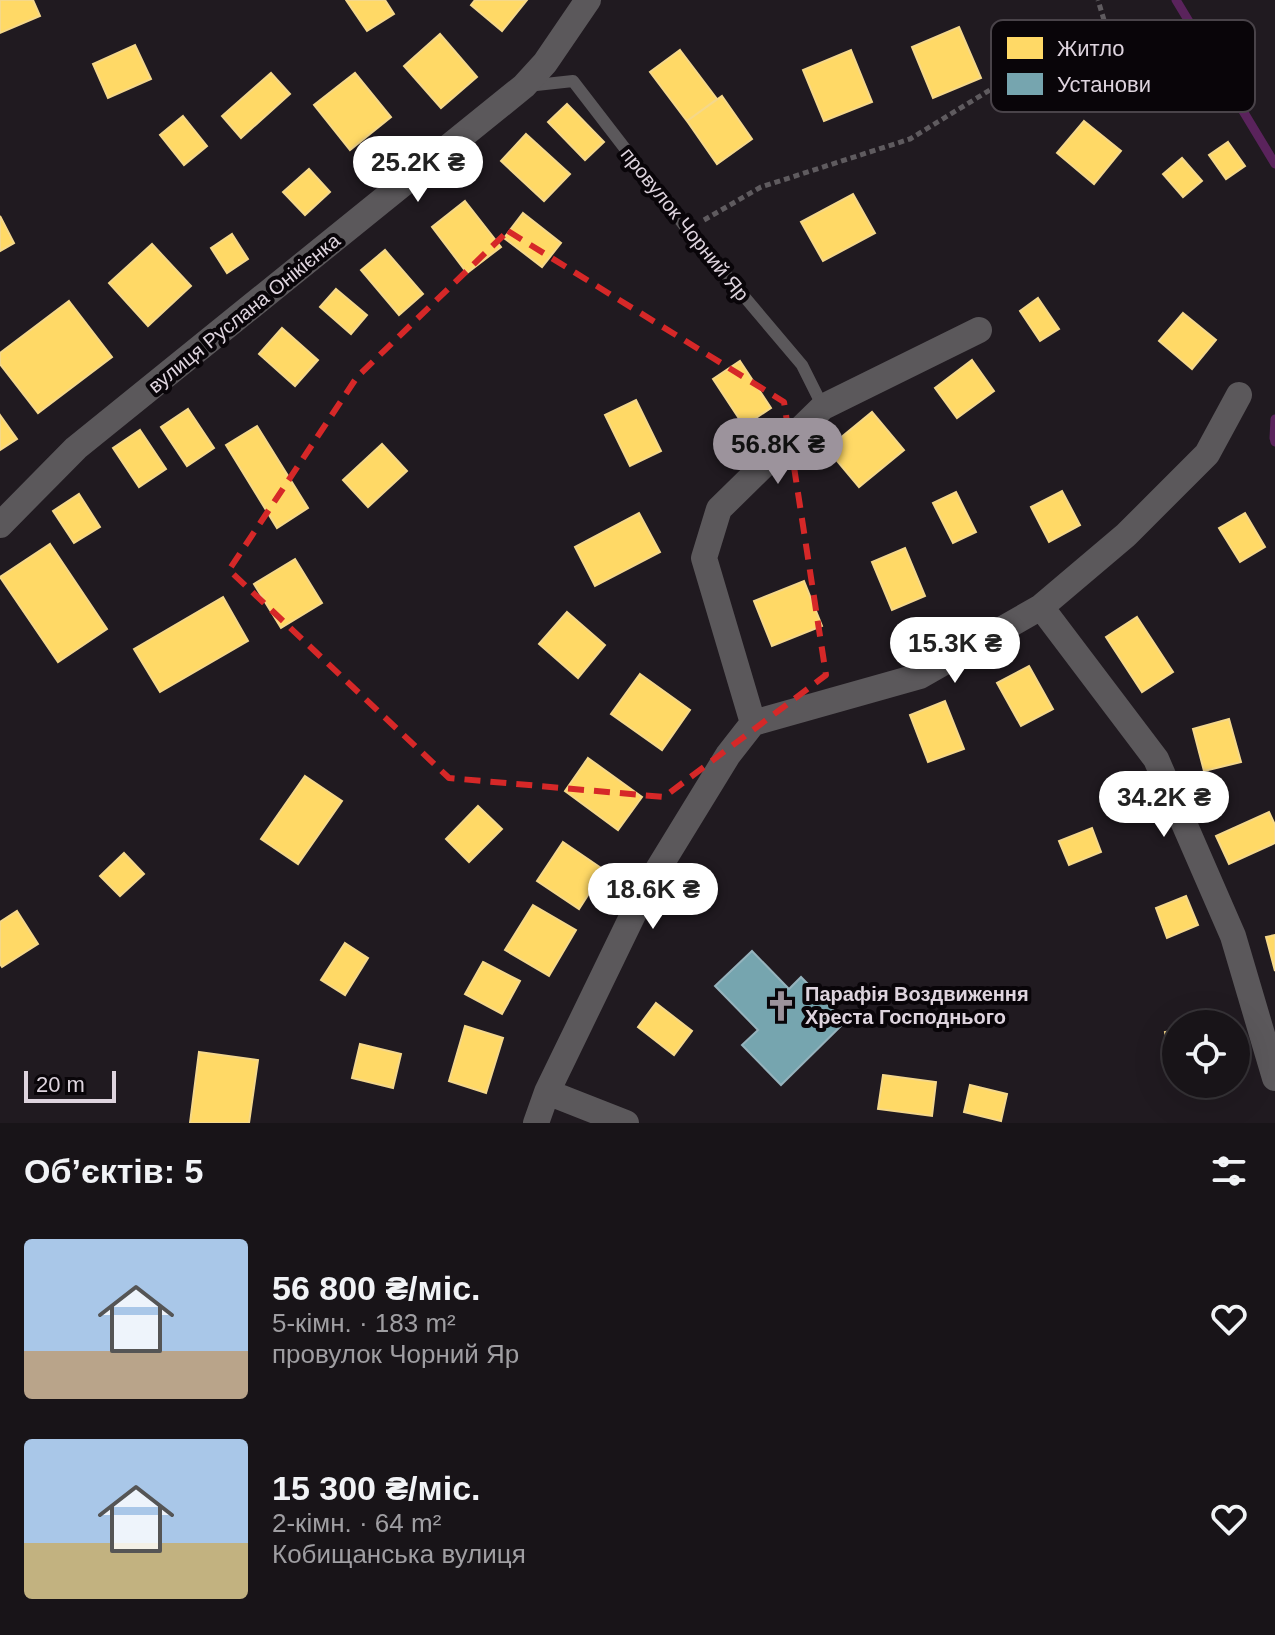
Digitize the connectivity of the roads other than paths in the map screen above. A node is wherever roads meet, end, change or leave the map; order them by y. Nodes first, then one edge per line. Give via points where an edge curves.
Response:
1 (588, 0) edge
2 (524, 86) junction
3 (979, 330) dead end
4 (1239, 395) dead end
5 (823, 407) junction
6 (0, 525) edge
7 (1041, 607) junction
8 (753, 723) junction
9 (1275, 1078) edge
10 (547, 1092) junction
11 (536, 1123) edge
12 (626, 1123) edge

1 - 2 street, вулиця Руслана Онікієнка
2 - 5 lane, провулок Чорний Яр via 573,81 687,229 802,365
2 - 6 street, вулиця Руслана Онікієнка via 76,448
3 - 5 street
4 - 7 street via 1207,454 1126,535
5 - 8 street via 719,509 704,558
7 - 8 street via 920,676
7 - 9 street via 1156,759 1233,936
8 - 10 street via 644,892
10 - 11 street
10 - 12 street

